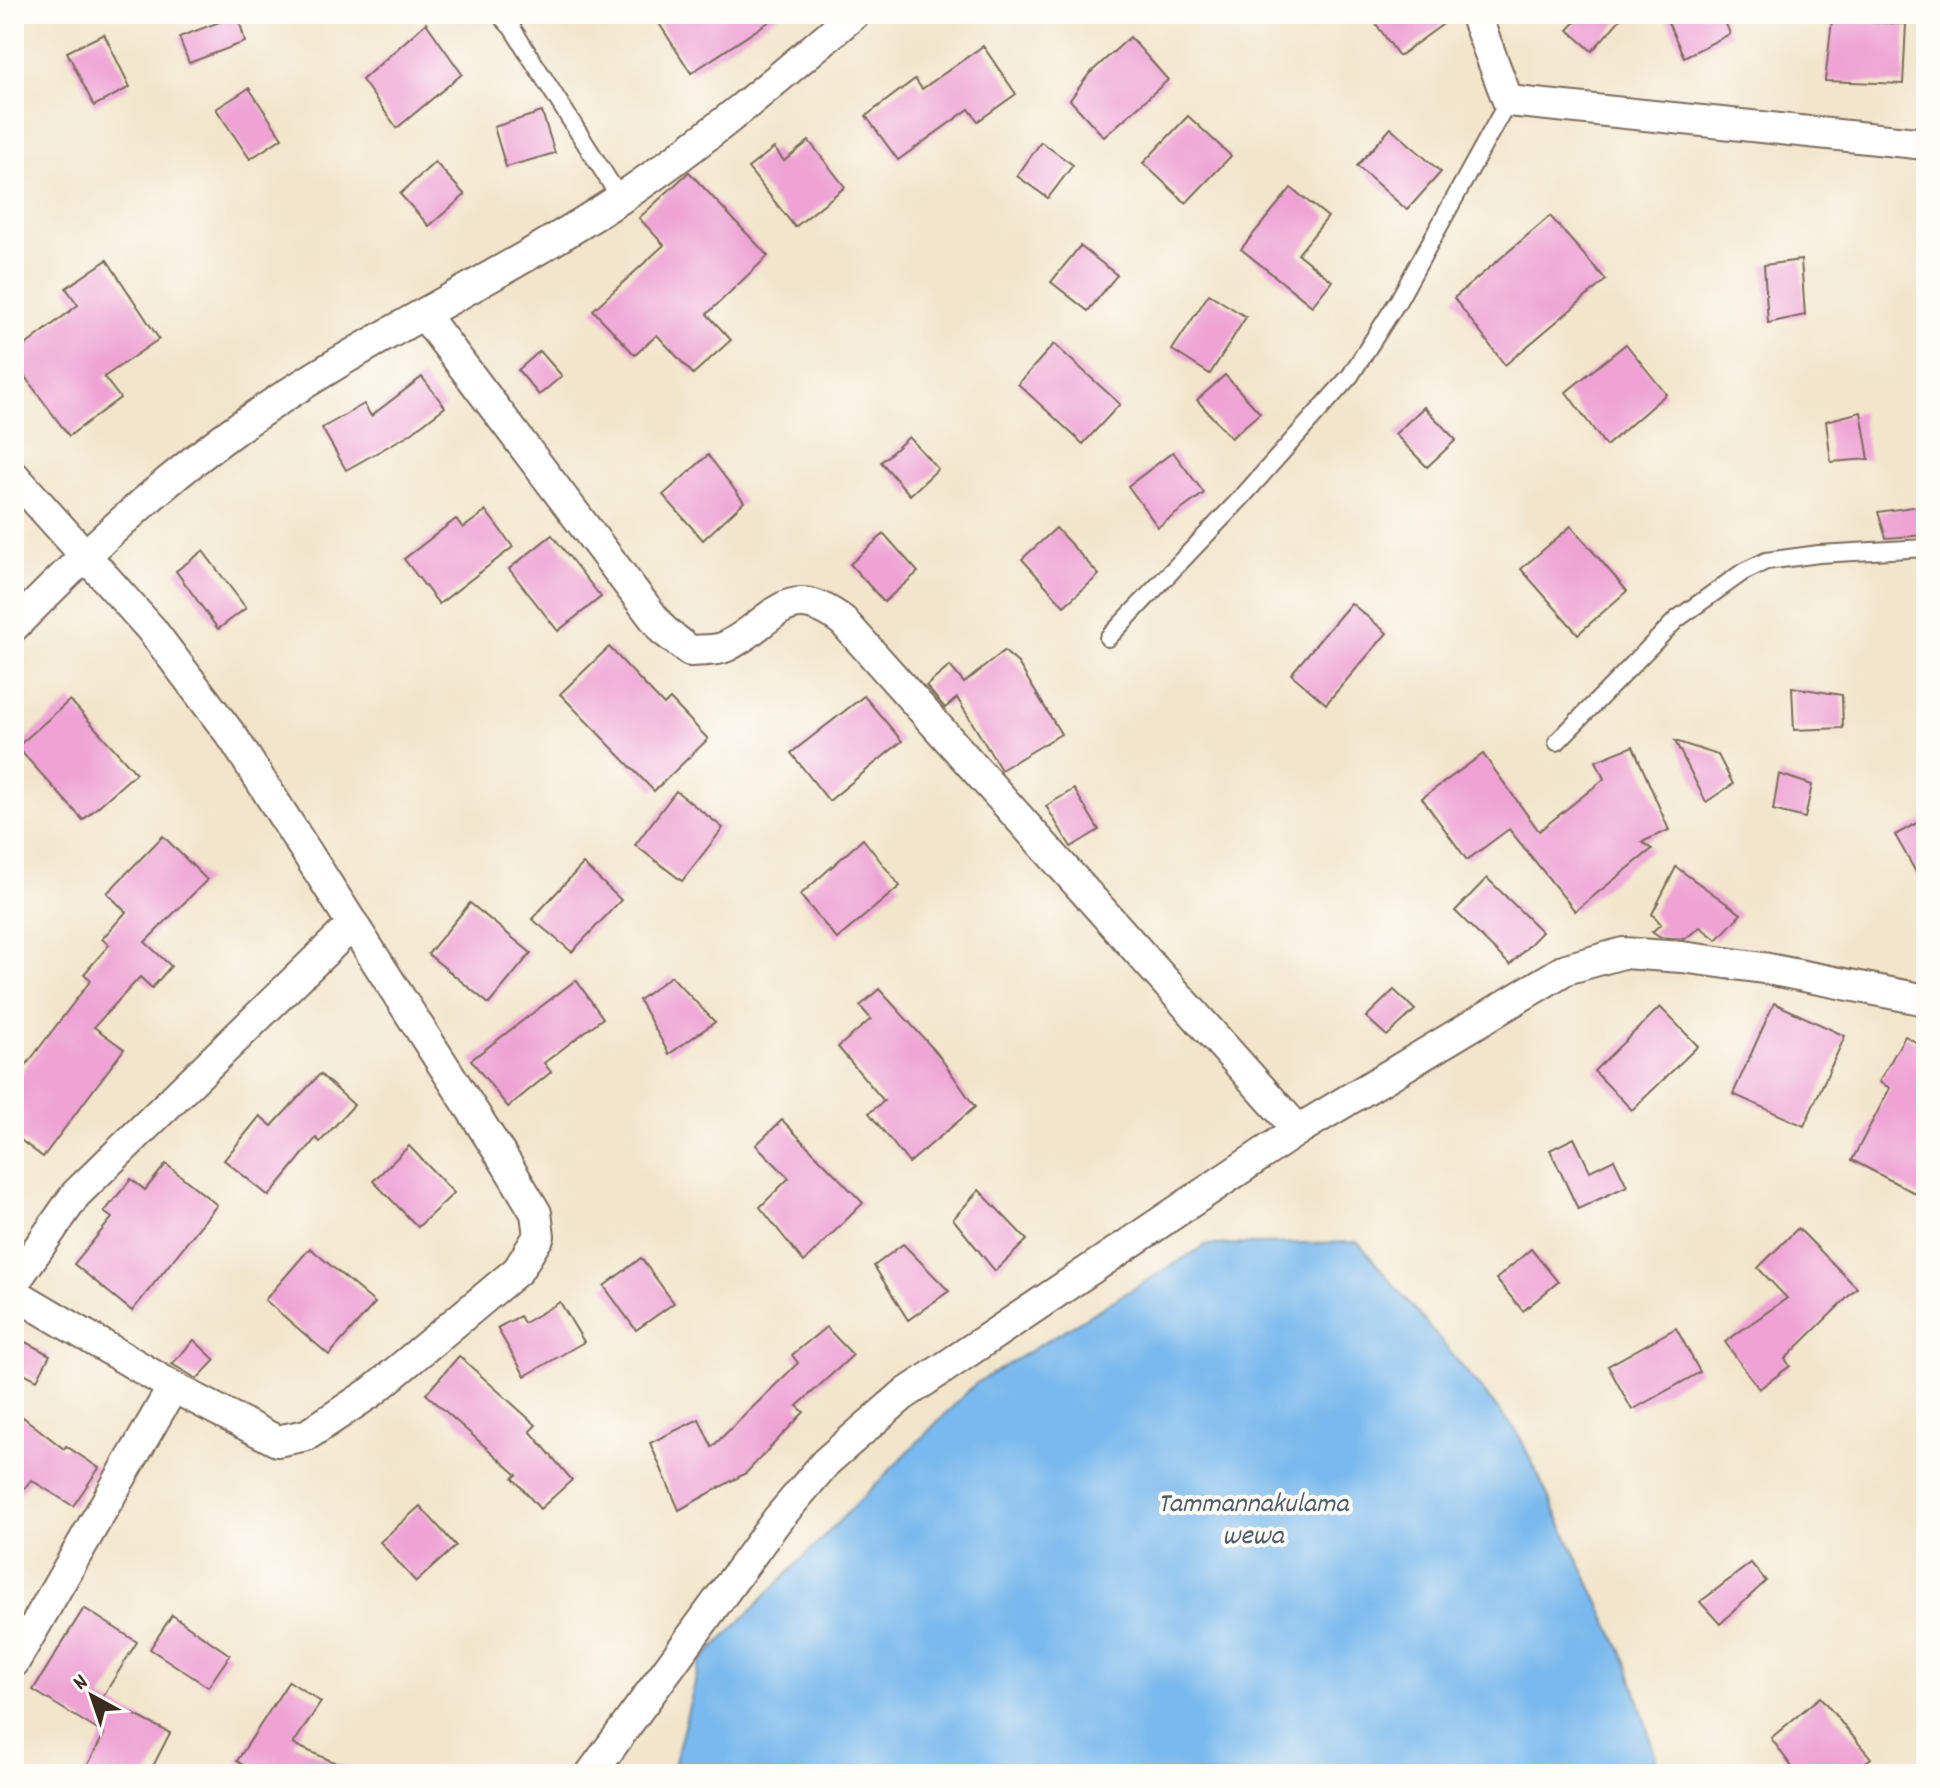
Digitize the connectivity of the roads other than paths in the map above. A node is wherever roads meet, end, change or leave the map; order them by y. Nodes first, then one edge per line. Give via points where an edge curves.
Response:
1 (499, 14) edge
2 (854, 14) edge
3 (1475, 14) edge
4 (513, 21) edge
5 (1508, 101) junction
6 (1926, 144) edge
7 (620, 198) junction
8 (425, 316) junction
9 (14, 476) edge
10 (1926, 548) edge
11 (84, 555) junction
12 (14, 626) edge
13 (1108, 638) dead end
14 (1557, 742) dead end
15 (353, 924) junction
16 (1926, 1000) edge
17 (1298, 1130) junction
18 (14, 1283) edge
19 (14, 1293) edge
20 (173, 1387) junction
21 (14, 1662) edge
22 (591, 1774) edge

1 - 4 lane
2 - 7 street via 708,135
3 - 5 street
4 - 7 lane
5 - 6 street
5 - 13 lane via 1398,301 1350,376
7 - 8 street
8 - 11 street via 314,378 221,440
8 - 17 street via 663,630 690,651 725,648 781,607 802,601 824,606 843,621
9 - 11 street
10 - 14 lane via 1819,554 1766,561 1743,572 1677,619
11 - 12 street
11 - 15 street via 151,629 234,739
15 - 18 street via 76,1194
15 - 20 street via 536,1213 539,1236 518,1270 480,1305 373,1391 307,1435 277,1441
16 - 17 street via 1763,968 1623,953 1566,969
17 - 22 street via 902,1396 826,1462 777,1520
19 - 20 street
20 - 21 street

